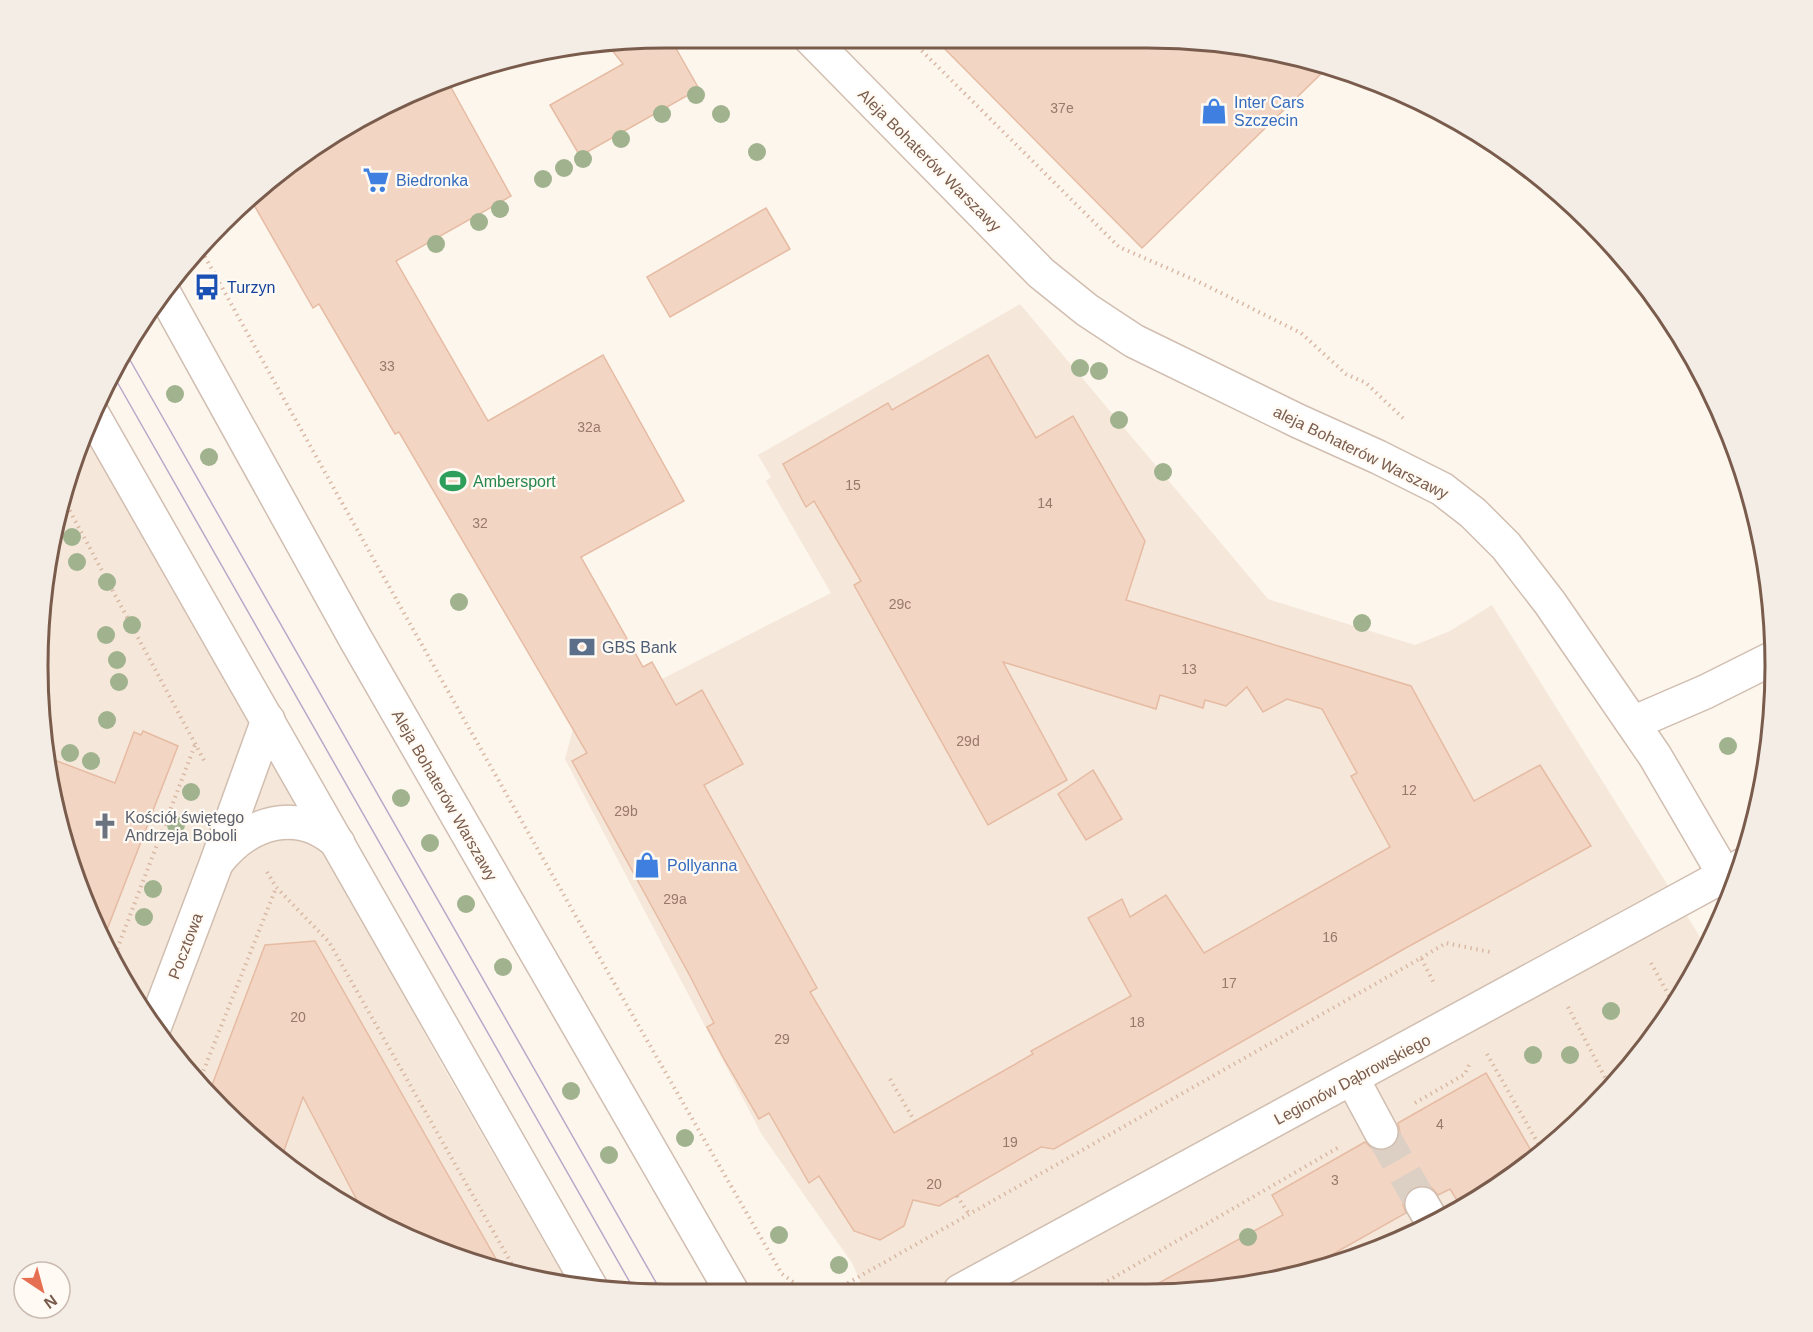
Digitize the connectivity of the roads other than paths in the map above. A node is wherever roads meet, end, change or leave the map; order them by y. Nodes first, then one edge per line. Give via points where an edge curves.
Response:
1 (820, 48) edge
2 (1050, 281) joint
3 (168, 301) edge
4 (98, 424) edge
5 (1765, 662) edge
6 (268, 720) junction
7 (1633, 723) junction
8 (339, 844) junction
9 (216, 864) junction
10 (1731, 866) edge
11 (1729, 873) edge
12 (158, 1017) edge
13 (1352, 1078) junction
14 (1379, 1129) tunnel mouth
15 (586, 1279) edge
16 (727, 1284) edge
17 (973, 1284) edge

1 - 2 street, Aleja Bohaterów Warszawy
2 - 7 street, aleja Bohaterów Warszawy via 1134,341 1378,456 1460,502 1521,564
3 - 16 street, Aleja Bohaterów Warszawy via 355,638
4 - 6 street
5 - 7 street
6 - 8 street
6 - 9 street, Pocztowa
7 - 10 street, aleja Bohaterów Warszawy
8 - 9 street, Pocztowa via 310,825 280,822 246,836
8 - 15 street
9 - 12 street, Pocztowa
11 - 13 street, Legionów Dąbrowskiego
13 - 14 street
13 - 17 street, Legionów Dąbrowskiego

